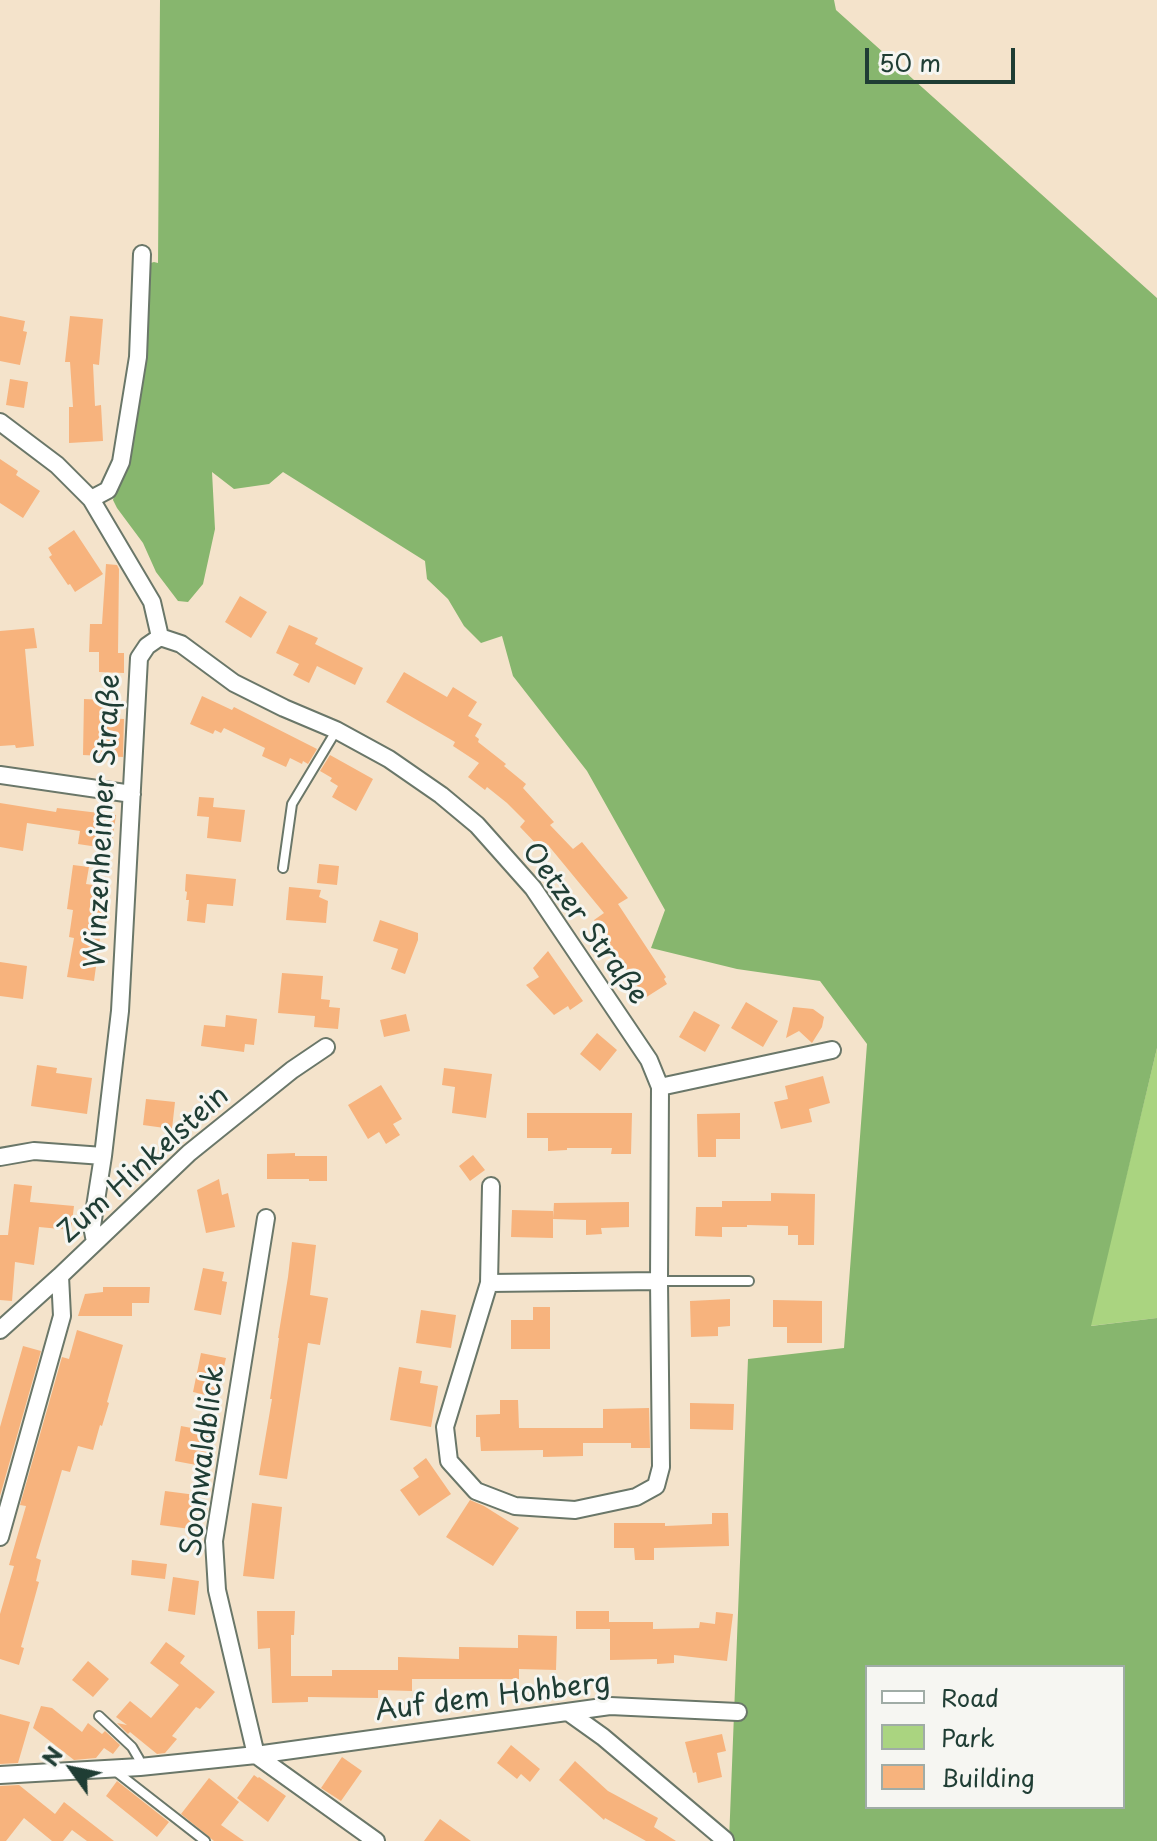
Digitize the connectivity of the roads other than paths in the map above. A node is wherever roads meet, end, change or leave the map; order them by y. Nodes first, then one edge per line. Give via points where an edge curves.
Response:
1 (142, 254) dead end
2 (0, 422) edge
3 (91, 499) junction
4 (160, 637) junction
5 (336, 730) junction
6 (0, 775) edge
7 (132, 794) junction
8 (283, 868) dead end
9 (326, 1047) dead end
10 (832, 1050) dead end
11 (660, 1087) junction
12 (103, 1156) junction
13 (0, 1157) edge
14 (491, 1186) dead end
15 (266, 1218) dead end
16 (95, 1242) junction
17 (60, 1276) junction
18 (659, 1281) junction
19 (749, 1281) dead end
20 (489, 1283) junction
21 (0, 1330) edge
22 (0, 1537) edge
23 (568, 1712) junction
24 (738, 1712) dead end
25 (99, 1716) dead end
26 (256, 1755) junction
27 (140, 1767) junction
28 (113, 1769) junction
29 (0, 1775) edge
30 (725, 1840) edge
31 (205, 1841) edge
32 (376, 1841) edge

1 - 3 street via 138,357 121,462 108,490
2 - 3 street
3 - 4 street via 152,602
4 - 5 street, Oetzer Straße via 181,644 234,683
4 - 7 street, Winzenheimer Straße via 139,658
5 - 8 lane via 292,804
5 - 11 street, Oetzer Straße via 389,759 477,825 533,888 649,1060
6 - 7 street
7 - 12 street, Winzenheimer Straße via 120,1011
9 - 16 street, Zum Hinkelstein via 189,1153
10 - 11 street
11 - 18 street
12 - 13 street via 34,1151
12 - 16 street, Winzenheimer Straße via 92,1226
14 - 20 street
15 - 26 street, Soonwaldblick via 214,1541 217,1590
16 - 17 street, Zum Hinkelstein
17 - 21 street
17 - 22 street, Zum Hinkelstein via 62,1316
18 - 19 lane
18 - 20 street
18 - 20 street via 661,1467 656,1486 636,1497 575,1510 515,1506 476,1491 449,1461 445,1427
23 - 24 street, Auf dem Hohberg via 610,1706
23 - 26 street, Auf dem Hohberg
23 - 30 street
25 - 27 lane via 132,1747
26 - 27 street, Auf dem Hohberg
26 - 32 street
27 - 28 street, Auf dem Hohberg
28 - 29 street, Auf dem Hohberg
28 - 31 lane

